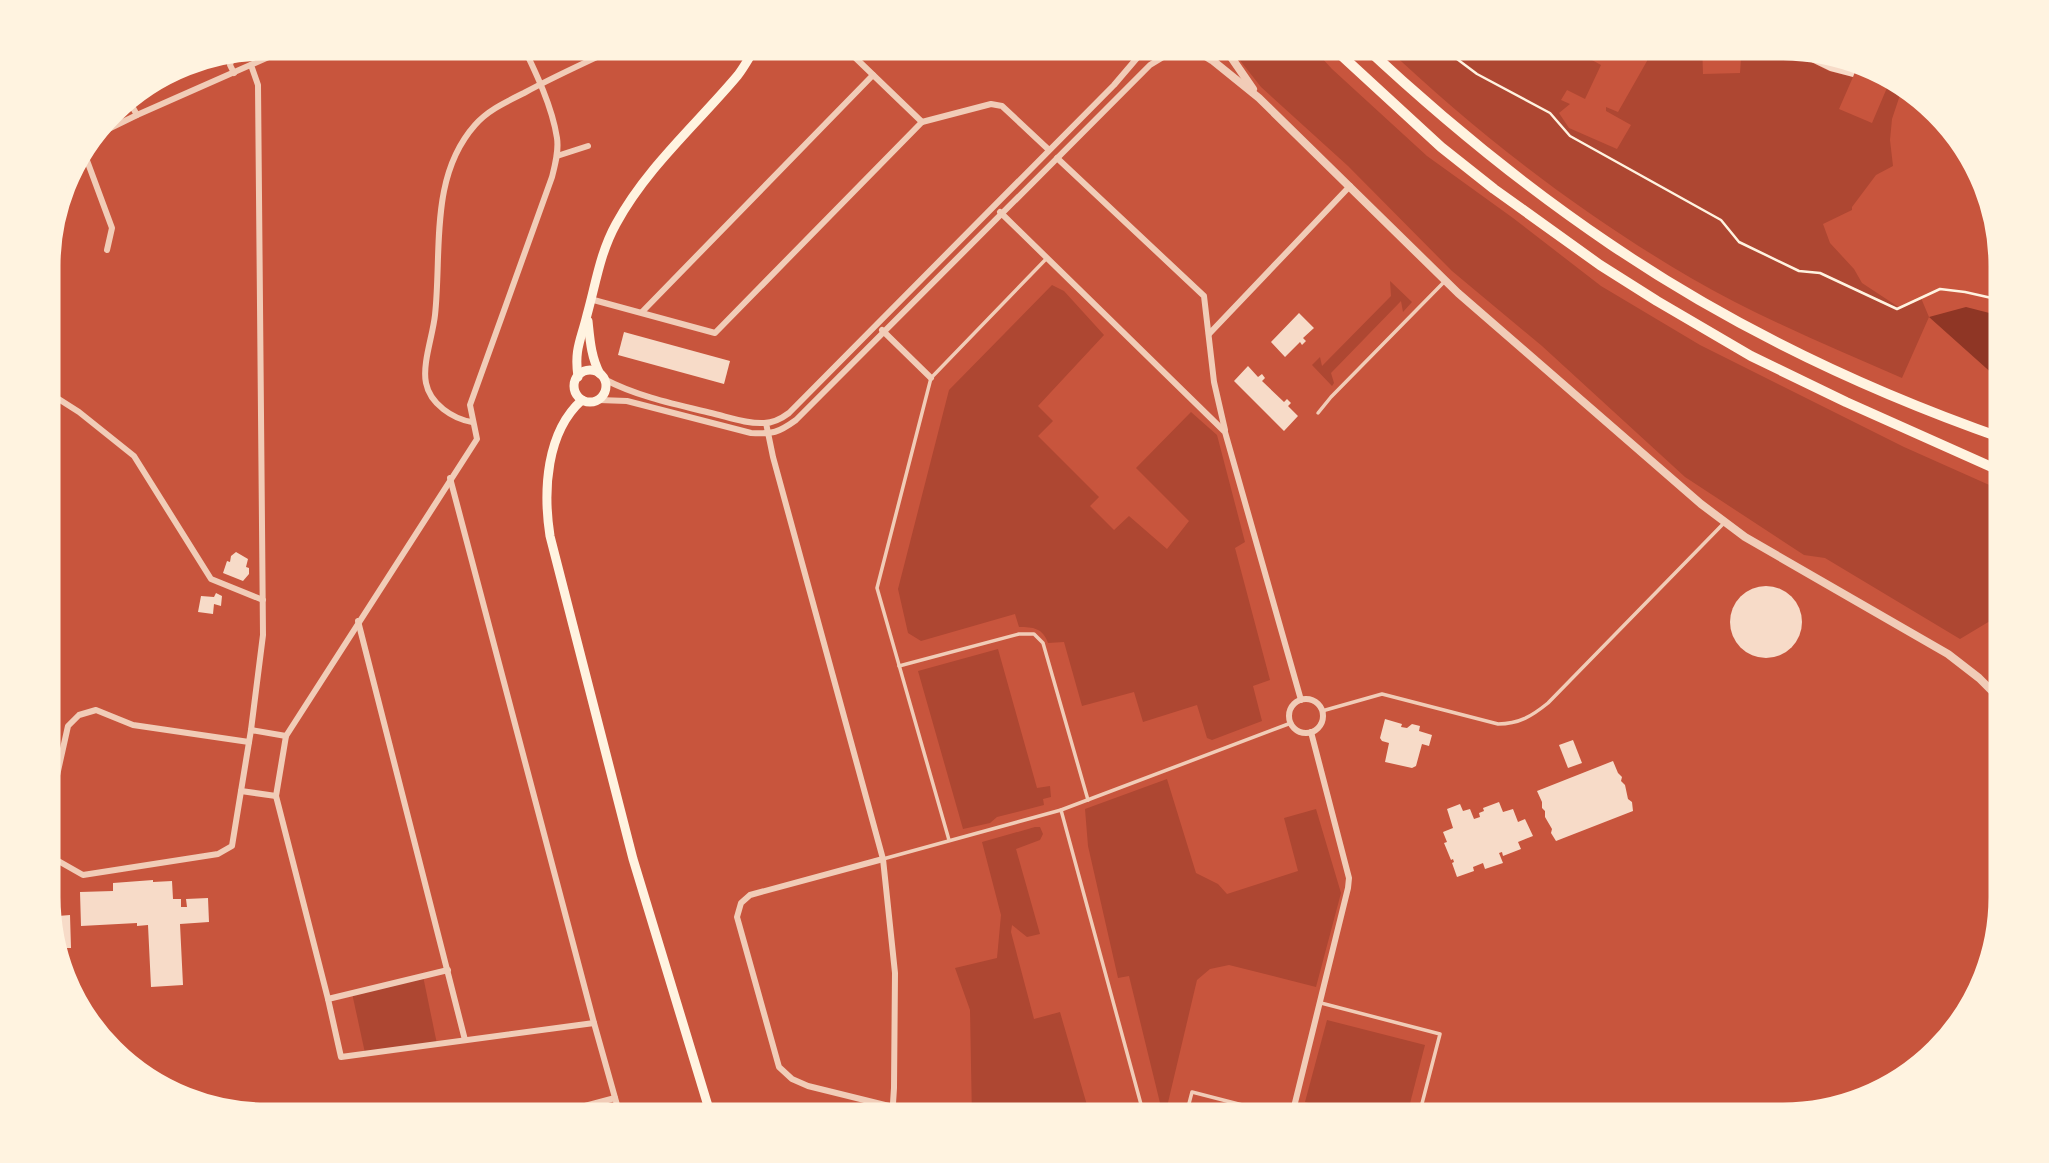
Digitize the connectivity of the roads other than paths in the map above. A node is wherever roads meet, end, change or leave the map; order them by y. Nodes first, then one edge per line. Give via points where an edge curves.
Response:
1 (271, 56) edge
2 (528, 56) edge
3 (600, 56) edge
4 (751, 56) edge
5 (853, 56) edge
6 (1139, 56) edge
7 (1166, 56) edge
8 (1206, 56) edge
9 (1230, 56) edge
10 (1342, 56) edge
11 (1375, 56) edge
12 (232, 59) edge
13 (251, 65) junction
14 (234, 73) junction
15 (873, 75) junction
16 (541, 84) junction
17 (1259, 97) junction
18 (131, 105) edge
19 (136, 115) junction
20 (922, 122) junction
21 (107, 130) edge
22 (588, 146) dead end
23 (1049, 150) junction
24 (557, 156) junction
25 (86, 158) edge
26 (1057, 158) junction
27 (1350, 186) junction
28 (993, 206) junction
29 (1001, 213) junction
30 (107, 250) dead end
31 (1047, 258) junction
32 (1446, 281) junction
33 (590, 299) junction
34 (642, 312) junction
35 (587, 316) junction
36 (877, 325) junction
37 (884, 332) junction
38 (1209, 334) junction
39 (578, 377) junction
40 (602, 377) junction
41 (931, 378) junction
42 (56, 397) edge
43 (582, 400) junction
44 (599, 400) junction
45 (1318, 413) dead end
46 (472, 422) junction
47 (766, 424) junction
48 (1225, 432) junction
49 (766, 434) junction
50 (1993, 435) edge
51 (1971, 459) junction
52 (1993, 464) edge
53 (1993, 468) edge
54 (450, 478) junction
55 (1724, 523) junction
56 (263, 600) junction
57 (358, 621) junction
58 (899, 666) junction
59 (1993, 692) edge
60 (1301, 700) junction
61 (1322, 711) junction
62 (1291, 723) junction
63 (251, 730) junction
64 (1311, 732) junction
65 (286, 736) junction
66 (249, 742) junction
67 (56, 780) edge
68 (241, 790) junction
69 (276, 796) junction
70 (1088, 800) junction
71 (1061, 810) junction
72 (949, 840) junction
73 (883, 859) junction
74 (56, 860) edge
75 (448, 970) junction
76 (328, 999) junction
77 (1321, 1003) junction
78 (594, 1023) junction
79 (466, 1040) junction
80 (615, 1098) junction
81 (581, 1107) edge
82 (618, 1107) edge
83 (708, 1107) edge
84 (894, 1107) joint
85 (1142, 1107) edge
86 (1188, 1107) edge
87 (1250, 1107) edge
88 (1296, 1107) edge
89 (1421, 1107) edge

1 - 13 street
2 - 16 street
3 - 16 street
4 - 33 main road via 623,213 604,249
5 - 15 street
6 - 23 street
7 - 26 street via 1150,65
8 - 17 street
9 - 17 street
10 - 51 highway via 1441,147 1600,265 1751,356
11 - 50 highway via 1457,130 1612,246 1715,309 1801,354
12 - 14 street
13 - 14 street
13 - 56 street via 258,85
14 - 19 street
15 - 20 street
15 - 34 street
16 - 24 street via 558,140
16 - 46 street via 475,124 463,141 443,191 426,383 436,403 458,419
17 - 27 street
18 - 19 street
19 - 21 street
20 - 23 street via 990,104 1002,106
20 - 34 street via 715,333
22 - 24 street
23 - 28 street
24 - 46 street via 470,405
25 - 30 street via 112,228
26 - 29 street
26 - 38 street via 1204,296
27 - 32 street
27 - 38 street
28 - 29 street
28 - 36 street
29 - 31 street
29 - 37 street
31 - 41 lane
31 - 48 street
32 - 45 lane
32 - 55 street
33 - 34 street
33 - 35 main road
35 - 39 main road via 577,348
35 - 40 main road via 593,362
36 - 37 street
36 - 47 street via 789,413
37 - 41 street
37 - 49 street via 796,420 781,431
38 - 48 street
39 - 40 main road via 588,371
39 - 43 main road via 575,389
40 - 44 main road via 606,388
40 - 47 street via 630,391
41 - 58 lane via 877,588
42 - 56 street via 134,456 211,579
43 - 44 main road
43 - 83 main road via 561,427 551,461 546,501 550,536 634,859
44 - 49 street via 628,401
46 - 54 street via 477,439
47 - 49 street
48 - 60 street
49 - 73 street
51 - 52 highway
51 - 53 highway
54 - 57 street
54 - 78 street
55 - 59 street via 1955,659
55 - 61 lane via 1548,703 1525,719 1498,724 1382,694
56 - 63 street
57 - 65 street
57 - 75 street
58 - 70 lane via 1034,634 1043,643
58 - 72 lane
60 - 61 street via 1314,701
60 - 62 street via 1291,709
61 - 64 street via 1321,724
62 - 64 street via 1299,731
62 - 70 lane
63 - 65 street
63 - 66 street
64 - 77 street via 1349,878
65 - 69 street
66 - 67 street via 133,725 96,710 79,715 68,726
66 - 68 street
68 - 69 street
68 - 74 street via 232,846 218,854 83,875
69 - 76 street
70 - 71 lane
71 - 72 lane
71 - 85 lane
72 - 73 lane
73 - 84 street via 895,973
73 - 84 street via 750,895 741,903 737,917 779,1067 808,1086
75 - 76 street
75 - 79 street
76 - 79 street via 341,1057
77 - 88 street
77 - 89 lane via 1440,1034
78 - 79 street
78 - 80 street
80 - 81 street
80 - 82 street
86 - 87 lane via 1192,1092

